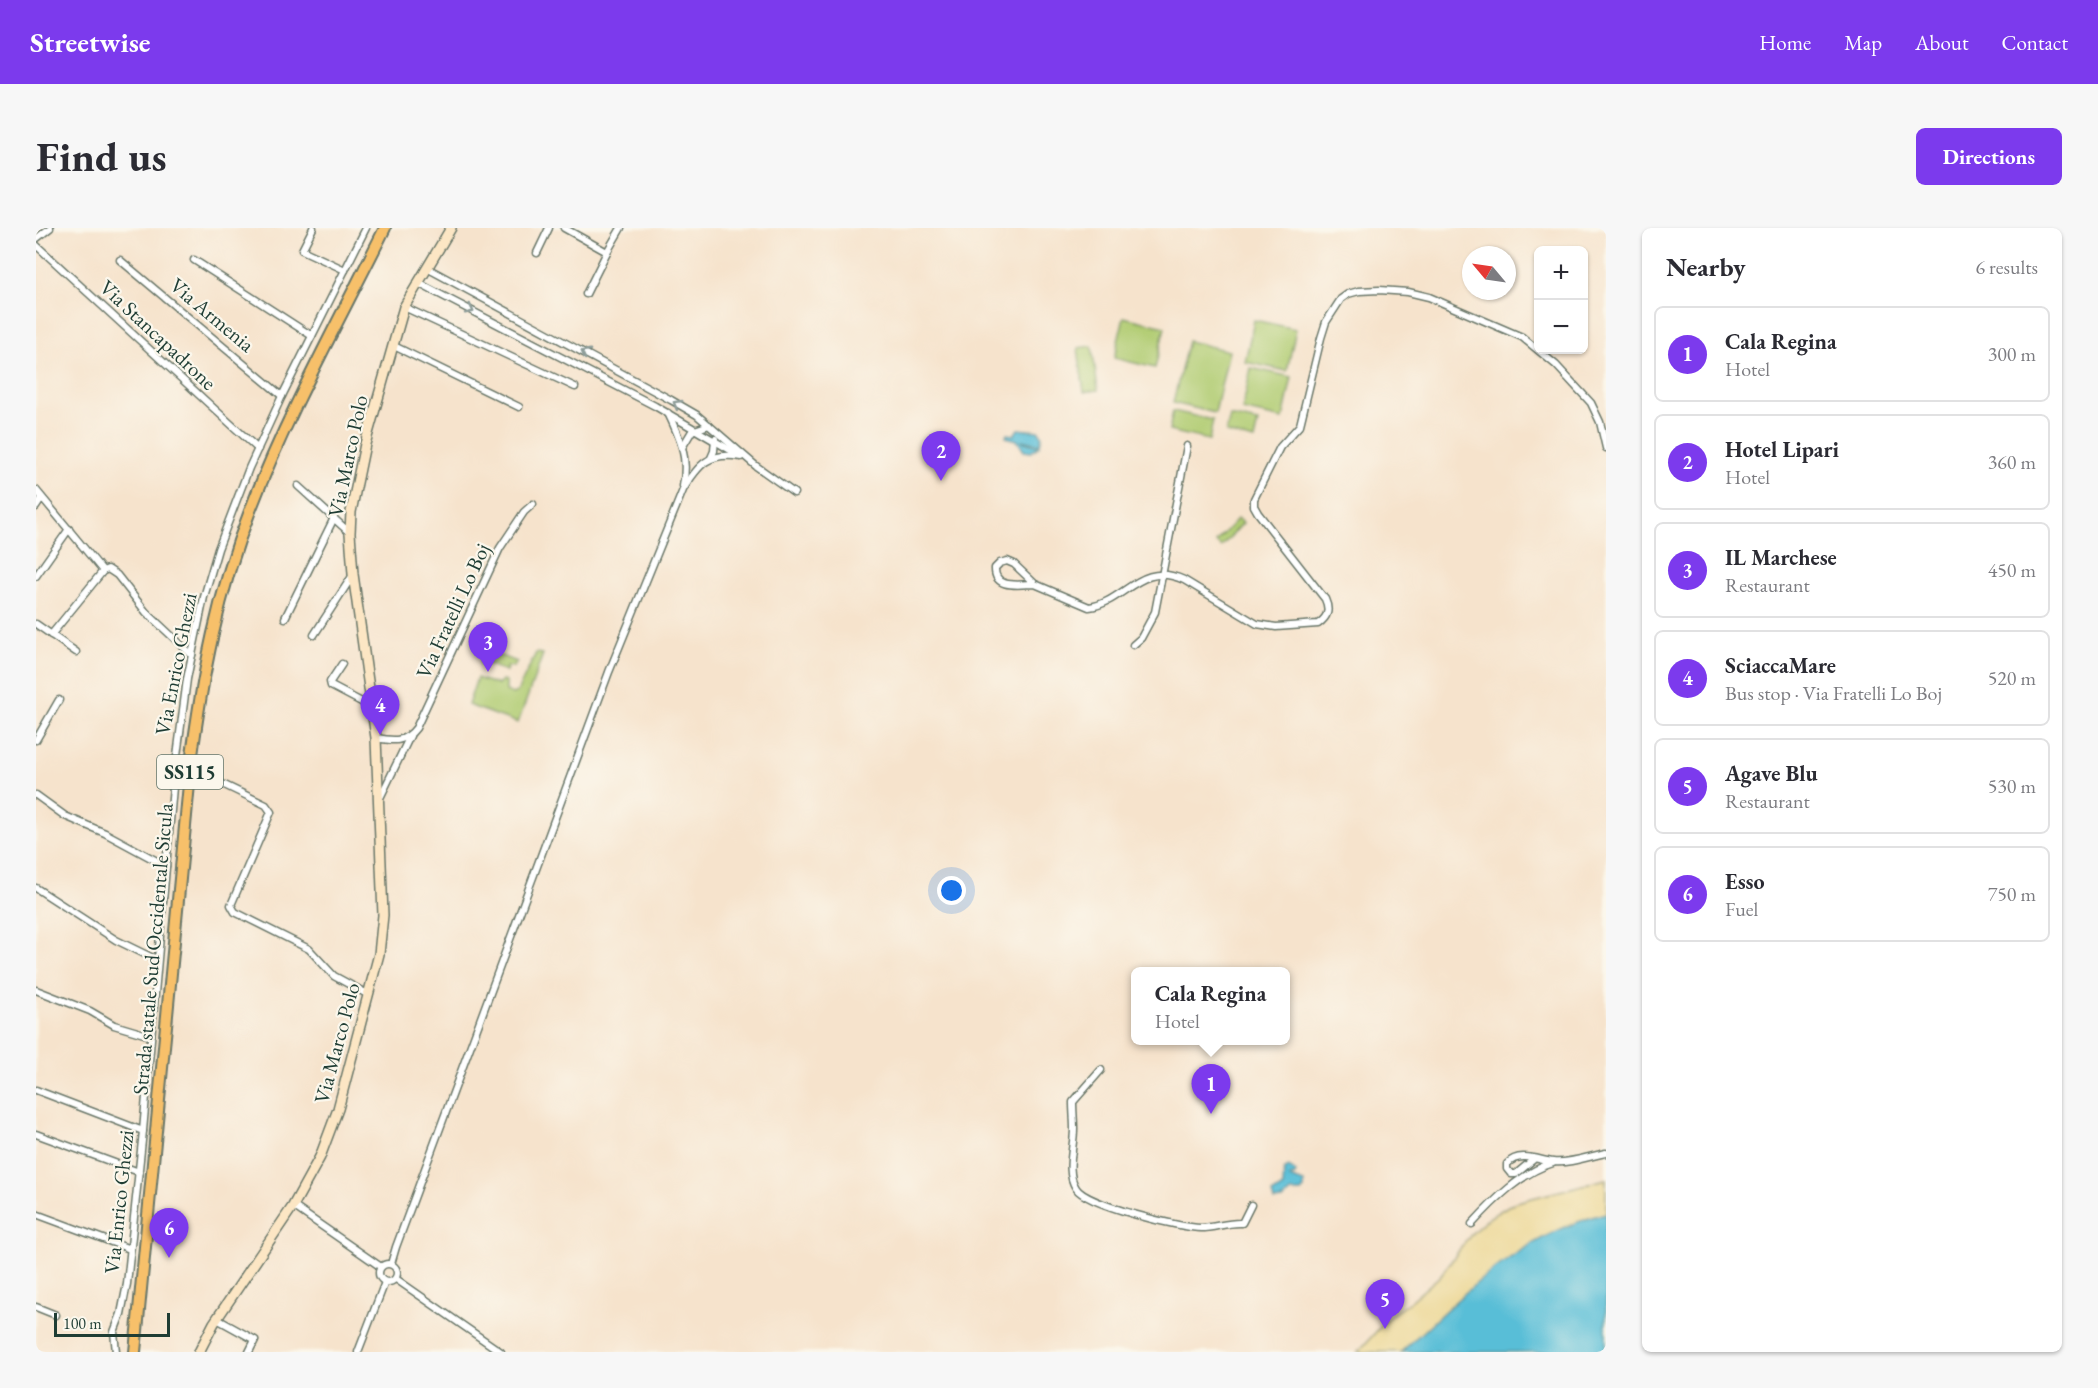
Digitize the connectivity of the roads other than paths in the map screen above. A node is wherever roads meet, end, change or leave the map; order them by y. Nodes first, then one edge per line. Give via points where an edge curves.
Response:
1 (50, 228) edge
2 (313, 228) edge
3 (366, 228) edge
4 (385, 228) edge
5 (451, 228) edge
6 (549, 228) edge
7 (564, 228) edge
8 (621, 228) edge
9 (36, 240) edge
10 (36, 245) edge
11 (607, 252) junction
12 (537, 253) dead end
13 (120, 260) dead end
14 (194, 260) dead end
15 (427, 268) junction
16 (345, 270) junction
17 (418, 283) junction
18 (586, 294) dead end
19 (404, 307) junction
20 (312, 336) junction
21 (393, 346) junction
22 (575, 387) dead end
23 (282, 396) junction
24 (519, 407) dead end
25 (668, 413) junction
26 (711, 427) junction
27 (696, 429) junction
28 (716, 442) junction
29 (683, 446) junction
30 (1187, 446) dead end
31 (1606, 448) edge
32 (258, 449) junction
33 (741, 457) junction
34 (711, 458) junction
35 (756, 466) junction
36 (298, 486) dead end
37 (36, 490) edge
38 (683, 490) junction
39 (794, 493) dead end
40 (42, 498) junction
41 (533, 504) dead end
42 (36, 507) edge
43 (334, 518) junction
44 (69, 530) junction
45 (350, 533) junction
46 (102, 571) junction
47 (353, 574) junction
48 (1162, 574) junction
49 (36, 576) edge
50 (1035, 584) junction
51 (285, 618) dead end
52 (36, 624) edge
53 (51, 635) junction
54 (314, 635) dead end
55 (1133, 645) dead end
56 (76, 652) dead end
57 (192, 655) junction
58 (342, 664) dead end
59 (59, 700) dead end
60 (371, 708) junction
61 (410, 736) junction
62 (376, 738) junction
63 (36, 740) edge
64 (212, 779) dead end
65 (36, 797) edge
66 (379, 799) junction
67 (166, 866) junction
68 (36, 888) edge
69 (157, 960) junction
70 (36, 990) edge
71 (369, 995) junction
72 (151, 1036) junction
73 (1101, 1070) dead end
74 (36, 1090) edge
75 (143, 1131) junction
76 (36, 1134) edge
77 (1606, 1153) edge
78 (1534, 1159) dead end
79 (1556, 1162) junction
80 (139, 1172) junction
81 (1251, 1205) dead end
82 (293, 1206) junction
83 (36, 1214) edge
84 (1472, 1224) dead end
85 (130, 1248) junction
86 (391, 1264) junction
87 (381, 1267) junction
88 (396, 1280) junction
89 (385, 1282) junction
90 (36, 1307) edge
91 (56, 1315) dead end
92 (217, 1319) junction
93 (201, 1351) edge
94 (116, 1352) edge
95 (135, 1352) edge
96 (249, 1352) edge
97 (358, 1352) edge
98 (501, 1352) edge

1 - 9 street
2 - 16 street via 302,250
3 - 16 street, Via Enrico Ghezzi
4 - 95 main road, Strada statale Sud Occidentale Sicula / SS115 via 270,462 243,531 214,626 191,763
5 - 15 street, Via Marco Polo
6 - 12 street
7 - 11 street
8 - 11 street
10 - 32 street, Via Stancapadrone
11 - 18 street
13 - 23 street, Via Armenia
14 - 20 street
15 - 17 street, Via Marco Polo
26 -> 15 street via 660,393
16 - 20 street, Via Enrico Ghezzi
17 - 19 street, Via Marco Polo
17 -> 25 street
19 - 21 street, Via Marco Polo
19 - 22 street
20 - 23 street, Via Enrico Ghezzi
21 - 24 street
21 - 45 street, Via Marco Polo via 355,490
23 - 32 street, Via Enrico Ghezzi
25 - 27 street
25 - 29 street
26 - 27 street
26 - 28 street
26 - 35 street
27 - 28 street
27 - 29 street
28 - 33 street
28 - 34 street
29 - 38 street
30 - 48 street
31 - 48 street via 1591,403 1556,365 1522,337 1429,297 1379,290 1348,294 1326,322 1300,425 1280,447 1254,499 1258,513 1325,599 1328,610 1324,620 1318,624 1276,627 1257,624 1184,580
32 - 57 street, Via Enrico Ghezzi via 218,549
33 - 34 street
33 - 35 street
34 - 38 street via 694,472
35 - 39 street
36 - 43 street
37 - 40 street
38 - 86 street via 609,672
40 - 42 street
40 - 44 street
41 - 61 street, Via Fratelli Lo Boj via 500,548
43 - 45 street
43 - 51 street
44 - 46 street
44 - 49 street
45 - 47 street, Via Marco Polo
46 - 53 street
46 - 57 street via 108,568 117,575 146,612
47 - 54 street
47 - 60 street, Via Marco Polo
48 - 50 street via 1089,607
48 - 55 street via 1155,612
50 - 50 street via 1007,561 995,568 994,575 999,581
52 - 53 street
53 - 56 street
57 - 67 street, Via Enrico Ghezzi via 177,751
58 - 60 street via 331,686
59 - 63 street
60 - 62 street, Via Marco Polo
61 - 62 street via 399,740
61 - 66 street, Via Fratelli Lo Boj
62 - 66 street, Via Marco Polo
64 - 71 street via 266,804 271,812 231,905 235,912 309,949 334,976
65 - 67 street via 64,816
66 - 71 street, Via Marco Polo via 382,936
67 - 69 street, Via Enrico Ghezzi
68 - 69 street via 116,940
69 - 72 street, Via Enrico Ghezzi
70 - 72 street via 114,1025
71 - 82 street, Via Marco Polo via 331,1129
72 - 75 street, Via Enrico Ghezzi
73 - 81 street via 1073,1102 1071,1163 1079,1192 1109,1206 1200,1228 1242,1223
74 - 75 street
75 - 80 street, Via Enrico Ghezzi
76 - 80 street
77 - 79 street
78 - 79 street
79 - 84 street via 1537,1168
80 - 85 street, Via Enrico Ghezzi
82 - 87 street
82 - 92 street, Via Marco Polo
83 - 85 street
85 - 94 street, Via Enrico Ghezzi via 121,1314 114,1332
86 - 87 street
86 - 88 street via 398,1271
87 - 89 street via 379,1276
88 - 89 street
88 - 98 street
89 - 97 street
90 - 91 street
92 - 93 street, Via Marco Polo
92 - 96 street via 255,1340

